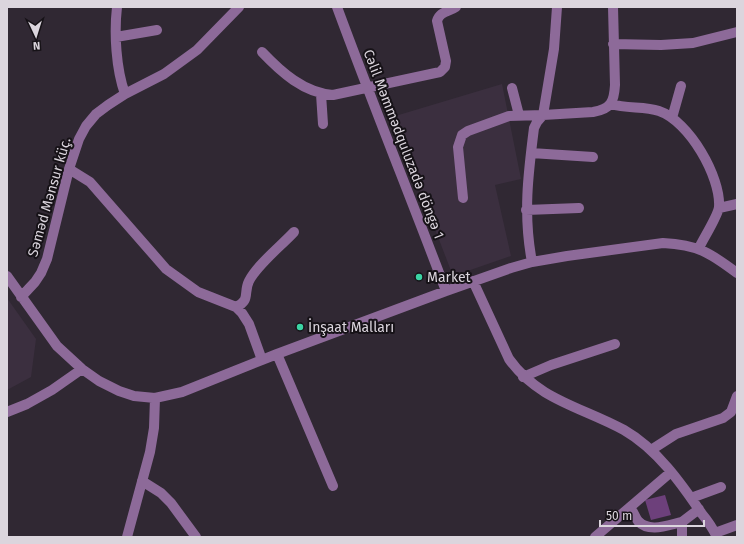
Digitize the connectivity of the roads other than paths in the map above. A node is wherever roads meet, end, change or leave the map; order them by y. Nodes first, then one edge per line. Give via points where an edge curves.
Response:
1 (117, 7) edge
2 (239, 7) edge
3 (337, 7) edge
4 (456, 7) edge
5 (557, 7) edge
6 (613, 7) edge
7 (157, 30) dead end
8 (737, 32) edge
9 (116, 37) junction
10 (613, 44) junction
11 (262, 52) dead end
12 (681, 86) dead end
13 (367, 88) junction
14 (512, 88) dead end
15 (125, 94) junction
16 (321, 94) junction
17 (611, 104) junction
18 (519, 116) junction
19 (543, 116) junction
20 (672, 118) junction
21 (323, 124) dead end
22 (531, 153) junction
23 (593, 157) dead end
24 (70, 169) junction
25 (463, 198) dead end
26 (737, 204) edge
27 (579, 208) dead end
28 (719, 208) junction
29 (526, 210) junction
30 (294, 232) dead end
31 (699, 248) junction
32 (532, 262) junction
33 (737, 273) edge
34 (7, 276) edge
35 (472, 281) junction
36 (446, 291) junction
37 (21, 297) junction
38 (236, 307) junction
39 (615, 344) dead end
40 (277, 354) junction
41 (262, 360) junction
42 (82, 369) junction
43 (524, 377) junction
44 (737, 396) edge
45 (155, 398) junction
46 (7, 412) edge
47 (651, 450) junction
48 (671, 472) junction
49 (142, 481) junction
50 (333, 486) dead end
51 (721, 487) dead end
52 (691, 498) junction
53 (630, 507) junction
54 (699, 509) junction
55 (682, 522) junction
56 (737, 525) edge
57 (716, 535) edge
58 (127, 537) edge
59 (196, 537) edge
60 (595, 537) edge
61 (682, 537) edge

1 - 9 street
2 - 15 street, Səməd Mənsur küç. via 197,50 164,74
3 - 13 street, Cəlil Məmmədquluzadə döngə 1
4 - 13 street via 443,13 437,21 446,62 440,72
5 - 19 street via 554,49
6 - 10 street
7 - 9 street
8 - 10 street via 693,43
9 - 15 street via 121,82
10 - 17 street via 615,85
11 - 16 street via 285,75
12 - 20 street
13 - 16 street via 333,95
13 - 36 street, Cəlil Məmmədquluzadə döngə 1
14 - 18 street
15 - 24 street, Səməd Mənsur küç. via 96,114 86,126 79,139
16 - 21 street
17 - 19 street via 600,111
17 - 20 street via 660,111
18 - 19 street
18 - 25 street via 509,116 462,135 458,147
19 - 22 street via 534,128
20 - 28 street via 694,140 704,158 713,176
22 - 23 street
22 - 29 street
24 - 37 street, Səməd Mənsur küç. via 47,259 41,273
24 - 38 street via 90,182 166,269 198,292
26 - 28 street
27 - 29 street
28 - 31 street
29 - 32 street
30 - 38 street via 255,272 248,282 244,303
31 - 32 street via 663,243
31 - 33 street
32 - 35 street
34 - 37 street
35 - 36 street
35 - 43 street via 509,358
36 - 40 street
37 - 42 street via 57,346
38 - 41 street via 249,324
39 - 43 street via 550,365
40 - 41 street
40 - 50 street
41 - 45 street via 182,392
42 - 45 street via 119,391 134,396
42 - 46 street via 52,390
43 - 47 street via 551,396 624,430
44 - 47 street via 731,412 723,418 676,434
45 - 49 street via 150,452
47 - 48 street
48 - 52 street
48 - 53 street
49 - 58 street
49 - 59 street via 171,503
51 - 52 street
52 - 54 street
53 - 55 street via 638,521 645,526 653,528
53 - 60 street
54 - 55 street
54 - 57 street
55 - 61 street
56 - 57 street

